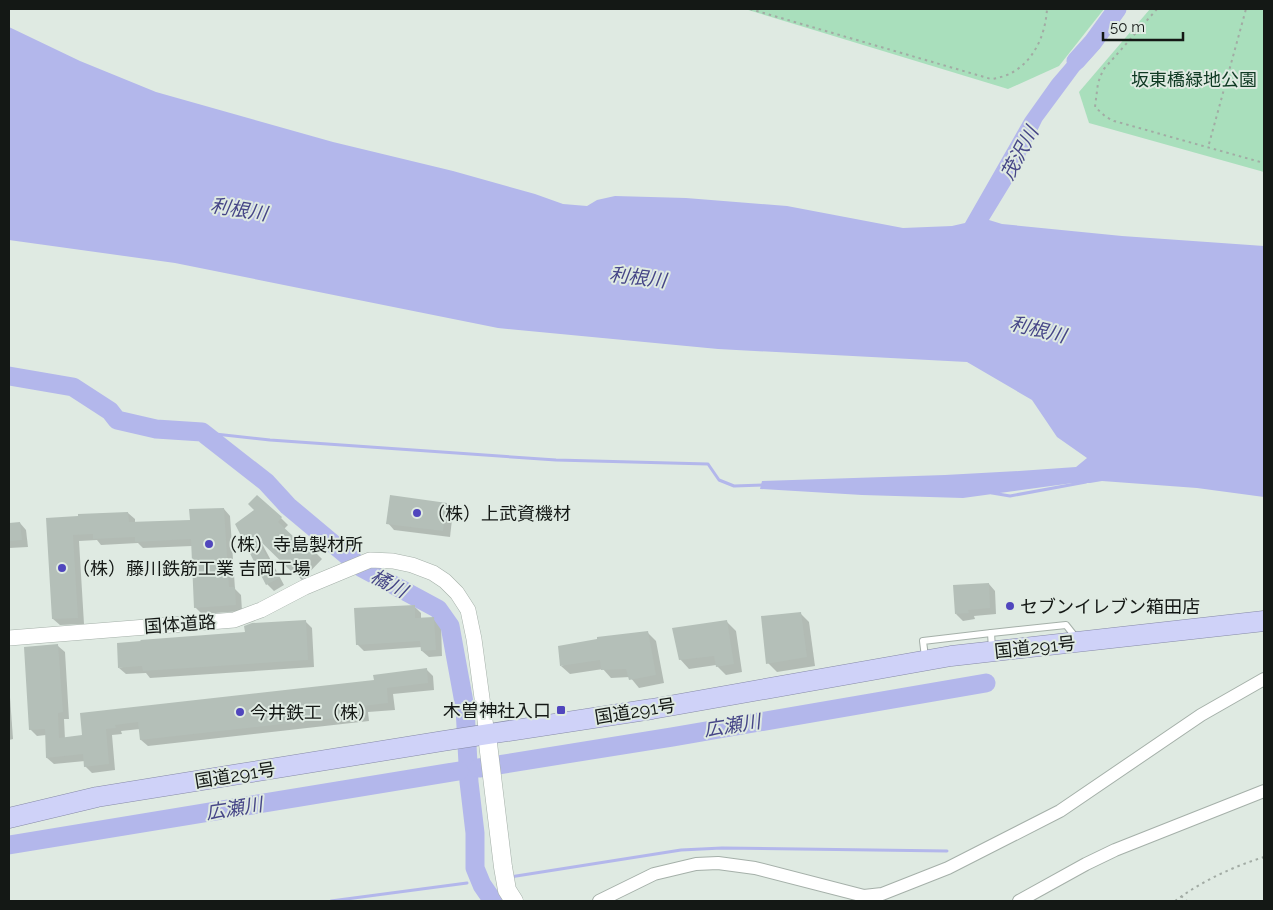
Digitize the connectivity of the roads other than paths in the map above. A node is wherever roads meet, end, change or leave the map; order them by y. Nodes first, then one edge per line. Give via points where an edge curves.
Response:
1 (1264, 621) edge
2 (9, 638) edge
3 (1264, 679) edge
4 (480, 736) junction
5 (1264, 791) edge
6 (9, 818) edge
7 (510, 896) edge
8 (599, 901) edge
9 (1019, 901) edge

1 - 4 highway, 国道291号 via 1079,642 992,642 926,661
2 - 4 street, 国体道路 via 234,620 250,616 305,587 370,560 393,561 433,573 445,581 468,610 474,639
3 - 8 street via 1201,714 1060,811 948,868 882,894 864,896 755,868 718,862 654,874
4 - 6 highway, 国道291号 via 97,797
4 - 7 main road via 489,755 503,867
5 - 9 street via 1115,850

